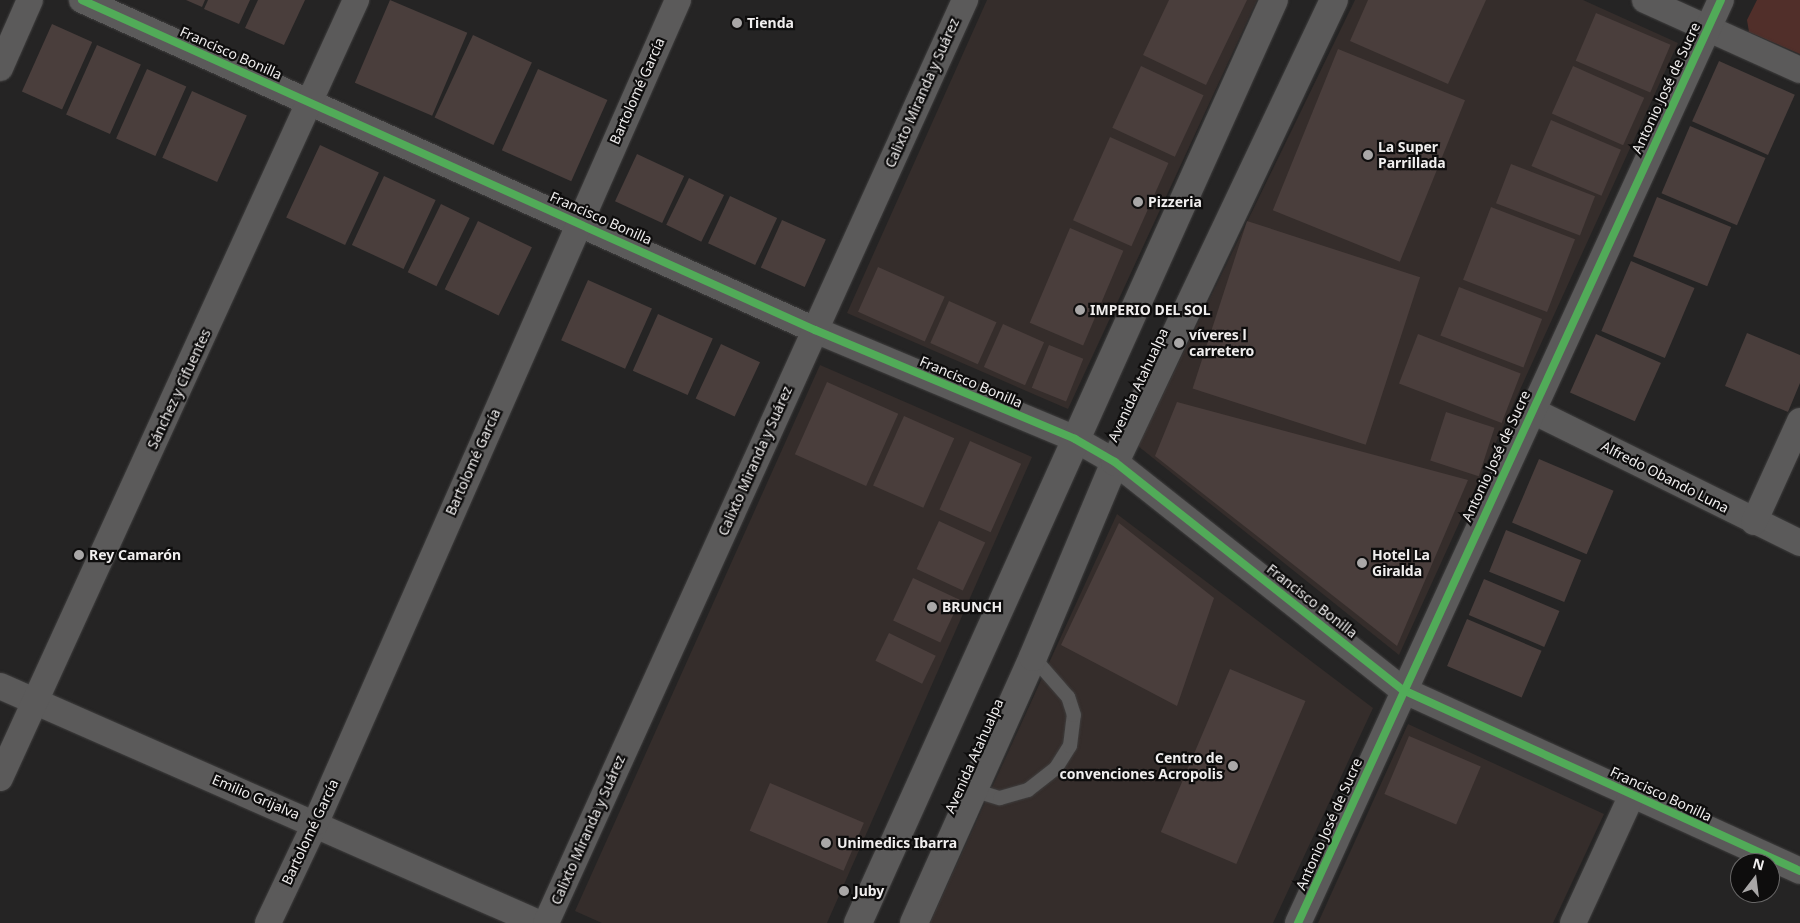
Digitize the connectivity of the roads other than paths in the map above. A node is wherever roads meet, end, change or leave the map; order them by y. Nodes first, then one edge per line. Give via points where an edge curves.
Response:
1 (30, 0) edge
2 (82, 0) edge
3 (356, 0) edge
4 (678, 0) edge
5 (965, 0) edge
6 (1274, 0) edge
7 (1334, 0) edge
8 (1645, 0) edge
9 (1721, 0) edge
10 (1707, 28) junction
11 (0, 68) edge
12 (1800, 70) edge
13 (311, 102) junction
14 (578, 221) junction
15 (815, 330) junction
16 (1531, 410) junction
17 (1800, 421) edge
18 (1074, 439) junction
19 (1115, 462) junction
20 (1754, 522) junction
21 (1800, 543) edge
22 (1033, 657) junction
23 (0, 686) edge
24 (1403, 690) junction
25 (36, 701) junction
26 (0, 778) edge
27 (973, 790) junction
28 (1632, 794) junction
29 (316, 822) junction
30 (1800, 871) edge
31 (268, 923) edge
32 (538, 923) edge
33 (546, 923) edge
34 (858, 923) edge
35 (914, 923) edge
36 (1298, 923) edge
37 (1573, 923) edge

1 - 11 street
2 - 13 street, Francisco Bonilla
3 - 13 street, Sánchez y Cifuentes
4 - 14 street, Bartolomé García
5 - 15 street, Calixto Miranda y Suárez
6 - 18 main road
7 - 19 main road, Avenida Atahualpa
8 - 10 street
9 - 10 street, Antonio José de Sucre
10 - 12 street
10 - 16 street, Antonio José de Sucre
13 - 14 street, Francisco Bonilla
13 - 25 street, Sánchez y Cifuentes
14 - 15 street, Francisco Bonilla
14 - 29 street, Bartolomé García
15 - 18 street, Francisco Bonilla
15 - 33 street, Calixto Miranda y Suárez
16 - 20 street, Alfredo Obando Luna
16 - 24 street, Antonio José de Sucre
17 - 20 street
18 - 19 street, Francisco Bonilla
18 - 34 main road
19 - 22 main road, Avenida Atahualpa
19 - 24 street, Francisco Bonilla
20 - 21 street, Alfredo Obando Luna
22 - 27 main road, Avenida Atahualpa
22 - 27 lane via 1068,697 1074,715 1070,746 1056,768 1028,790 1000,798
23 - 25 street, Emilio Grijalva
24 - 28 street, Francisco Bonilla
24 - 36 street, Antonio José de Sucre
25 - 26 street, Sánchez y Cifuentes
25 - 29 street, Emilio Grijalva
27 - 35 main road, Avenida Atahualpa
28 - 30 street, Francisco Bonilla
28 - 37 street
29 - 31 street, Bartolomé García
29 - 32 street, Emilio Grijalva

